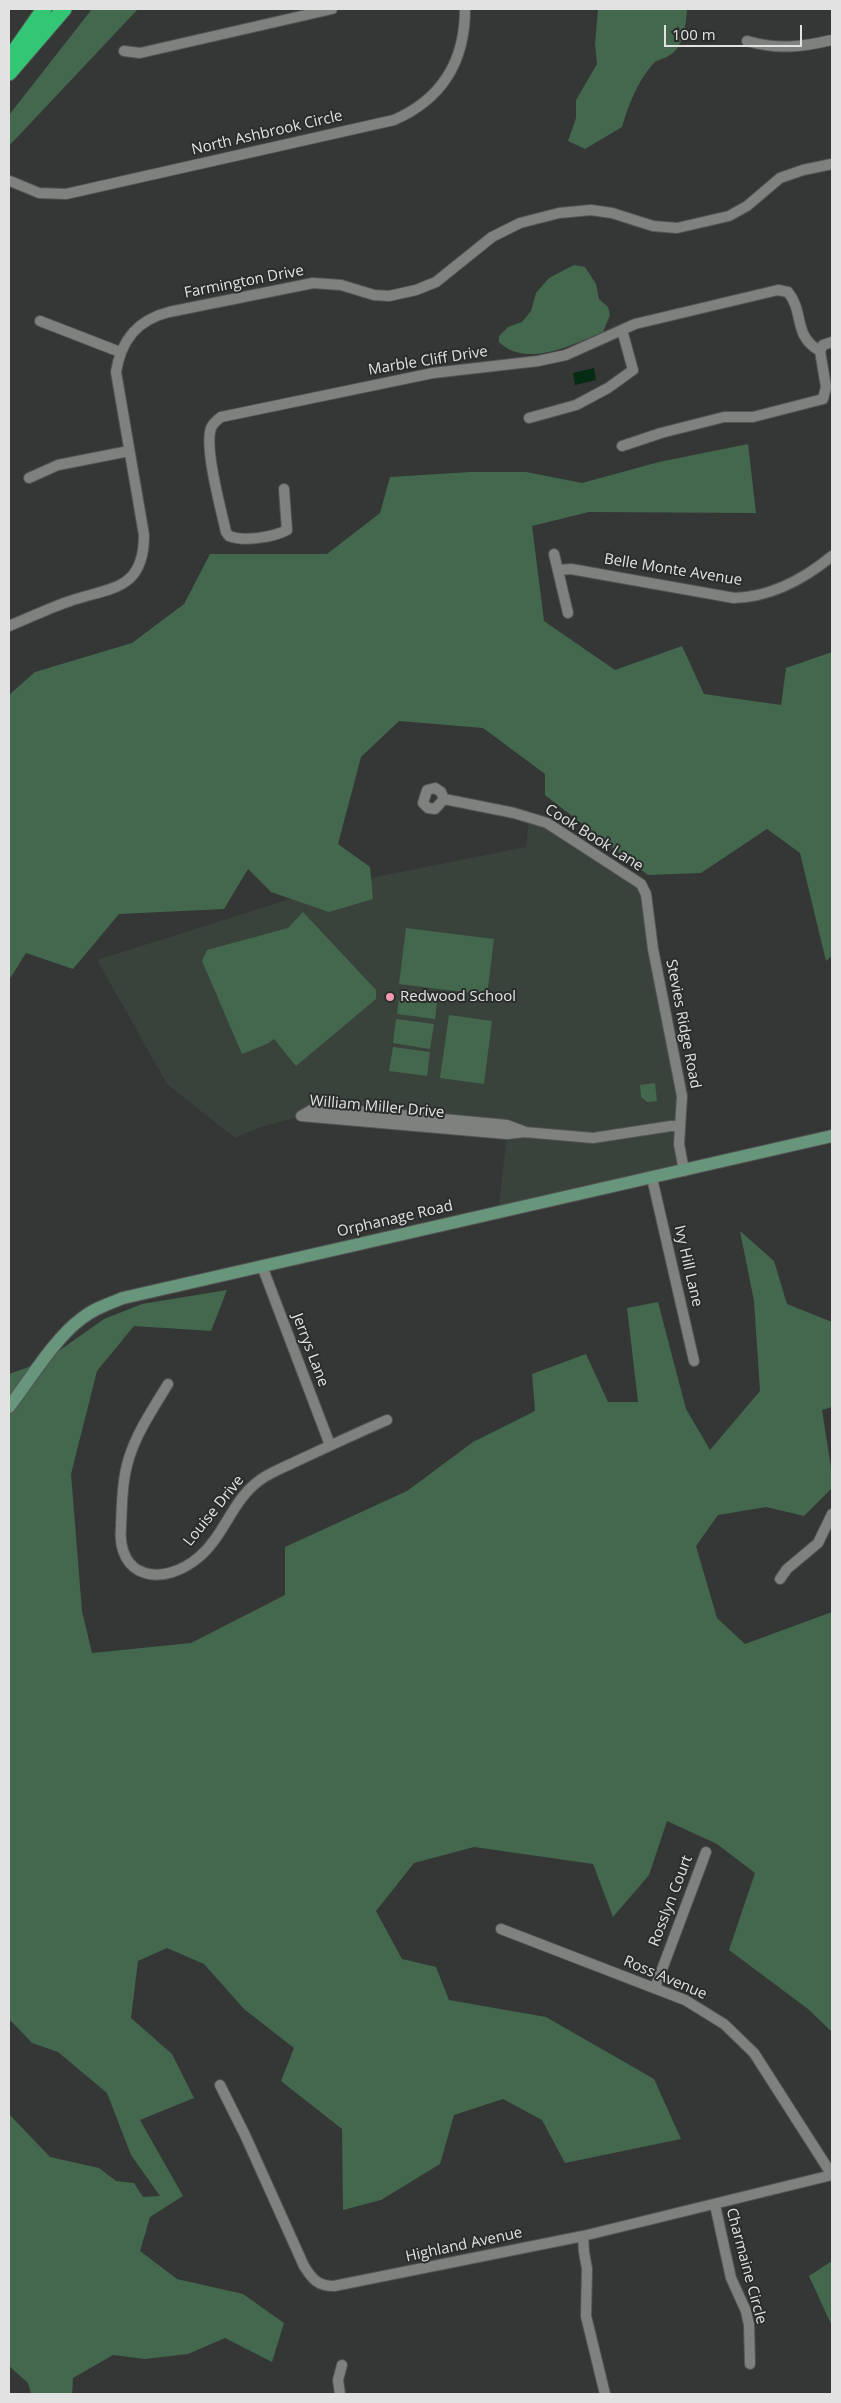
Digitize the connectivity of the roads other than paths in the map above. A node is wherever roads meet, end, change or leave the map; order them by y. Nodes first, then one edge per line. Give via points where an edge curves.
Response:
1 (44, 9) edge
2 (64, 9) edge
3 (332, 9) edge
4 (465, 9) edge
5 (832, 40) edge
6 (747, 41) dead end
7 (124, 51) dead end
8 (9, 59) edge
9 (9, 73) edge
10 (832, 164) edge
11 (10, 181) dead end
12 (40, 321) dead end
13 (622, 330) junction
14 (832, 342) edge
15 (820, 351) junction
16 (120, 352) junction
17 (529, 418) dead end
18 (622, 446) dead end
19 (129, 451) junction
20 (29, 478) dead end
21 (284, 489) dead end
22 (554, 554) dead end
23 (832, 556) edge
24 (559, 570) junction
25 (568, 613) dead end
26 (9, 626) edge
27 (444, 799) dead end
28 (641, 884) joint
29 (680, 1126) junction
30 (524, 1132) junction
31 (832, 1136) edge
32 (684, 1171) junction
33 (652, 1178) junction
34 (262, 1266) junction
35 (694, 1361) dead end
36 (168, 1384) dead end
37 (9, 1407) edge
38 (387, 1420) dead end
39 (330, 1445) junction
40 (832, 1514) edge
41 (780, 1579) dead end
42 (706, 1852) dead end
43 (501, 1929) dead end
44 (655, 1988) junction
45 (220, 2085) dead end
46 (832, 2175) edge
47 (715, 2204) junction
48 (583, 2236) junction
49 (750, 2364) dead end
50 (342, 2365) dead end
51 (340, 2394) edge
52 (605, 2394) edge

1 - 8 highway
2 - 9 highway
3 - 7 street via 140,53
4 - 11 street, North Ashbrook Circle via 462,46 448,76 432,96 394,120 66,194 39,193
5 - 6 street via 810,45 769,47
10 - 16 street, Farmington Drive via 780,178 747,206 729,216 677,228 653,226 591,210 559,213 520,223 492,237 436,282 416,290 389,296 374,295 341,285 313,283 162,314 131,333
12 - 16 street
13 - 15 street, Marble Cliff Drive via 635,324 778,290 788,292 794,300 804,338
13 - 17 street via 633,370 576,405
13 - 21 street, Marble Cliff Drive via 566,355 362,386 221,417 214,422 209,443 229,536 246,538 287,530
14 - 15 street via 823,344
15 - 18 street via 826,387 823,399 753,417 724,417
16 - 19 street, Farmington Drive via 116,381
19 - 20 street via 58,465
19 - 26 street, Farmington Drive via 144,534 142,558 133,574 111,590 56,606
22 - 24 street
23 - 24 street, Belle Monte Avenue via 790,585 734,598 571,569
24 - 25 street
27 - 28 street, Cook Book Lane via 514,812 547,823
28 - 29 street, Stevies Ridge Road via 646,894 653,949 682,1096
29 - 30 street, William Miller Drive via 593,1138
29 - 32 street, Stevies Ridge Road via 679,1144
30 - 30 street, William Miller Drive via 507,1125 325,1108 313,1109 301,1116 507,1134
31 - 32 main road, Orphanage Road
32 - 33 main road, Orphanage Road
33 - 34 main road, Orphanage Road
33 - 35 street, Ivy Hill Lane
34 - 37 main road, Orphanage Road via 123,1298 99,1308 66,1332
34 - 39 street, Jerrys Lane
36 - 39 street, Louise Drive via 134,1444 124,1485 120,1532 122,1551 132,1566 145,1574 162,1575 194,1560 210,1546 236,1504 252,1486
38 - 39 street, Louise Drive
40 - 41 street via 818,1543
42 - 44 street, Rosslyn Court
43 - 44 street, Ross Avenue
44 - 46 street, Ross Avenue via 706,2012 737,2035 754,2053
45 - 48 street, Highland Avenue via 304,2266 319,2284 334,2286
46 - 47 street, Highland Avenue
47 - 48 street, Highland Avenue
47 - 49 street, Charmaine Circle via 731,2278 747,2318
48 - 52 street via 588,2269 586,2316
50 - 51 street via 338,2380

